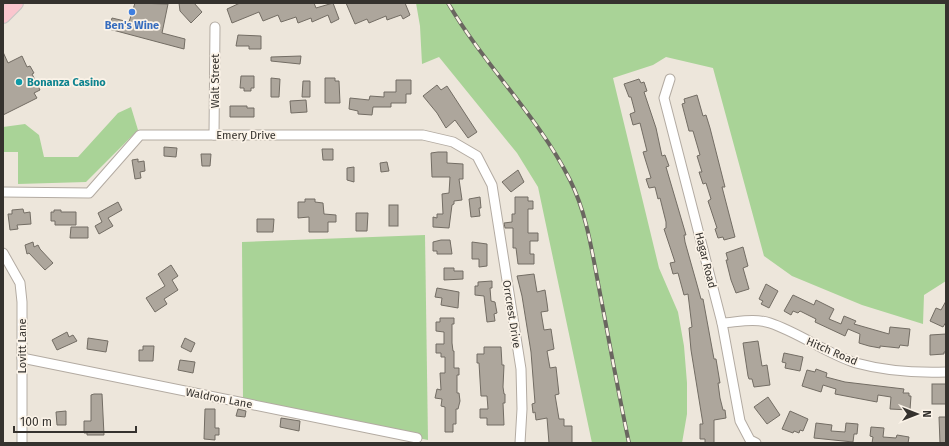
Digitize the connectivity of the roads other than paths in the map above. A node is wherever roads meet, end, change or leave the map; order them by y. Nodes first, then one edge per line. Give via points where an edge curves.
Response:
1 (16, 3) edge
2 (3, 16) edge
3 (215, 27) dead end
4 (670, 79) dead end
5 (214, 135) junction
6 (492, 186) joint
7 (3, 192) edge
8 (3, 254) edge
9 (722, 323) junction
10 (22, 358) junction
11 (946, 372) edge
12 (417, 438) dead end
13 (753, 442) edge
14 (22, 443) edge
15 (520, 443) edge

1 - 2 main road
3 - 5 street, Walt Street
4 - 9 street, Hagar Road via 664,98
5 - 6 street, Emery Drive via 423,135 453,142 477,156
5 - 7 street, Emery Drive via 140,135 89,193
6 - 15 street, Orrcrest Drive via 521,369
8 - 10 street, Lovitt Lane via 20,283
9 - 11 street, Hitch Road via 753,320 770,323 855,362 888,370
9 - 13 street, Hagar Road via 740,421
10 - 12 street, Waldron Lane
10 - 14 street, Lovitt Lane

